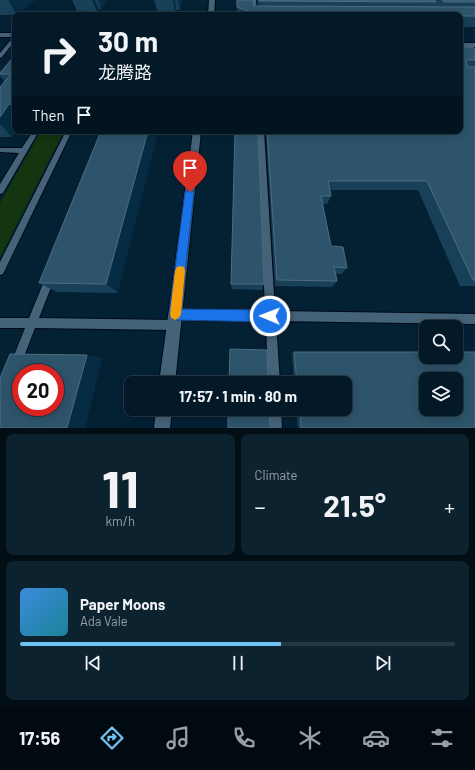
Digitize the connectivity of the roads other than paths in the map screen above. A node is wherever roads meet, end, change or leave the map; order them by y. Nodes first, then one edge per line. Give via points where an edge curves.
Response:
1 (212, 0) edge
2 (254, 0) edge
3 (211, 12) edge
4 (255, 12) edge
5 (0, 35) edge
6 (463, 38) edge
7 (475, 38) edge
8 (12, 39) edge
9 (12, 40) edge
10 (0, 42) edge
11 (12, 42) edge
12 (463, 45) edge
13 (475, 45) edge
14 (463, 49) edge
15 (465, 51) edge
16 (0, 56) edge
17 (34, 134) edge
18 (68, 134) edge
19 (197, 134) edge
20 (261, 134) edge
21 (0, 150) edge
22 (24, 151) junction
23 (0, 191) edge
24 (0, 271) edge
25 (52, 272) edge
26 (270, 316) junction
27 (475, 319) edge
28 (174, 320) junction
29 (0, 323) edge
30 (32, 324) junction
31 (16, 364) edge
32 (168, 376) edge
33 (274, 376) edge
34 (163, 416) edge
35 (275, 416) edge
36 (162, 428) edge
37 (276, 428) edge

1 - 3 street
2 - 4 lane
5 - 8 street
6 - 7 street
9 - 10 street
11 - 16 lane
12 - 13 street
14 - 15 lane
17 - 22 lane
18 - 24 lane
19 - 28 street
20 - 26 lane
21 - 22 lane
22 - 23 lane
25 - 30 lane
26 - 27 lane
26 - 28 lane
26 - 33 lane
28 - 30 lane
28 - 32 street
29 - 30 lane
30 - 31 lane
34 - 36 street
35 - 37 lane

